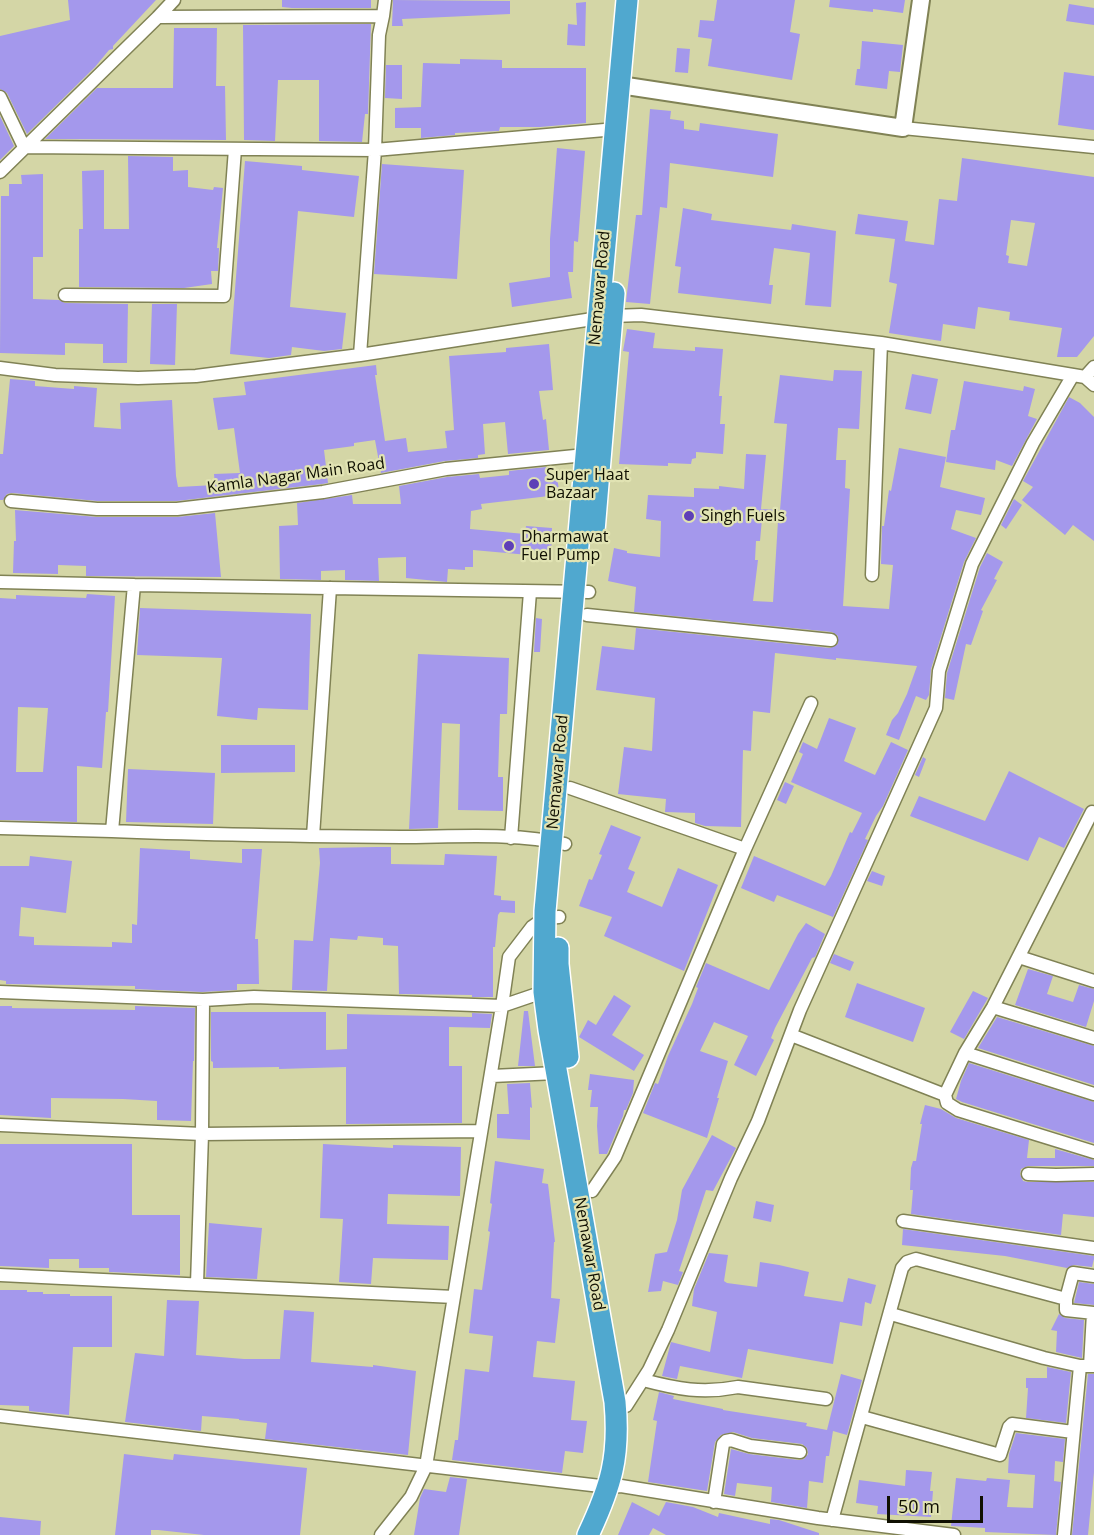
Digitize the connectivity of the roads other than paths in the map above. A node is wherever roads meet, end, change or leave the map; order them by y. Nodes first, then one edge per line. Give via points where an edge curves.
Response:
1 (174, 0) edge
2 (386, 0) edge
3 (627, 0) edge
4 (642, 0) edge
5 (921, 0) edge
6 (383, 16) junction
7 (158, 17) junction
8 (626, 86) junction
9 (0, 97) edge
10 (903, 128) junction
11 (616, 129) junction
12 (24, 147) junction
13 (1094, 147) edge
14 (235, 149) junction
15 (375, 150) junction
16 (0, 172) edge
17 (65, 295) dead end
18 (605, 317) junction
19 (881, 343) junction
20 (360, 354) junction
21 (1094, 367) edge
22 (0, 368) edge
23 (1084, 379) edge
24 (585, 455) junction
25 (11, 501) dead end
26 (872, 575) dead end
27 (0, 582) edge
28 (134, 585) junction
29 (330, 588) junction
30 (531, 592) junction
31 (582, 592) junction
32 (587, 615) junction
33 (831, 640) dead end
34 (811, 703) dead end
35 (570, 788) junction
36 (1092, 812) dead end
37 (0, 828) edge
38 (112, 831) junction
39 (313, 836) junction
40 (511, 838) junction
41 (558, 843) junction
42 (745, 849) junction
43 (552, 918) junction
44 (1018, 957) junction
45 (1094, 981) edge
46 (552, 989) junction
47 (0, 992) edge
48 (203, 1000) junction
49 (502, 1006) junction
50 (993, 1007) junction
51 (791, 1035) junction
52 (1094, 1038) edge
53 (965, 1053) junction
54 (556, 1072) junction
55 (492, 1076) junction
56 (1094, 1094) edge
57 (945, 1095) junction
58 (0, 1125) edge
59 (482, 1131) junction
60 (202, 1134) junction
61 (1094, 1152) edge
62 (1028, 1173) dead end
63 (1094, 1174) edge
64 (592, 1191) junction
65 (903, 1221) dead end
66 (1094, 1248) edge
67 (0, 1275) edge
68 (1094, 1276) edge
69 (197, 1284) junction
70 (454, 1297) junction
71 (1066, 1299) junction
72 (1093, 1313) edge
73 (891, 1314) junction
74 (1088, 1366) edge
75 (643, 1380) junction
76 (826, 1399) dead end
77 (626, 1406) junction
78 (0, 1416) edge
79 (862, 1417) junction
80 (1073, 1432) junction
81 (800, 1452) dead end
82 (426, 1466) junction
83 (615, 1487) junction
84 (714, 1502) junction
85 (832, 1520) junction
86 (381, 1535) edge
87 (588, 1535) edge
88 (602, 1535) edge
89 (954, 1535) edge
90 (1064, 1535) edge

1 - 7 street
2 - 6 street
3 - 8 highway, Nemawar Road
4 - 8 highway, Nemawar Road
5 - 10 street
6 - 7 street
6 - 15 street
7 - 12 street
8 - 10 street
8 - 11 highway, Nemawar Road
8 - 18 highway, Nemawar Road
9 - 12 street
10 - 13 street
11 - 15 street
11 - 18 highway, Nemawar Road
12 - 14 street
12 - 16 street
14 - 15 street
14 - 17 street via 224,296
15 - 20 street
18 - 19 street via 641,315
18 - 20 street
18 - 24 highway, Nemawar Road
18 - 31 highway, Nemawar Road
19 - 23 street
19 - 26 street
20 - 22 street via 196,376 55,375
21 - 23 street
23 - 51 street via 1033,443 972,564 939,671 936,708
24 - 25 street, Kamla Nagar Main Road via 446,469 323,492 177,509 97,510
24 - 31 highway, Nemawar Road
27 - 28 street
28 - 29 street
28 - 38 street
29 - 30 street
29 - 39 street
30 - 31 street
30 - 40 street
31 - 32 highway, Nemawar Road
31 - 41 highway, Nemawar Road
32 - 33 street
32 - 35 highway, Nemawar Road
34 - 42 street
35 - 41 highway, Nemawar Road
35 - 42 street
36 - 44 street
37 - 38 street
38 - 39 street
39 - 40 street
40 - 41 street
41 - 43 highway, Nemawar Road
42 - 64 street via 615,1157
43 - 46 highway, Nemawar Road via 558,964
43 - 49 street via 532,927 509,957
44 - 45 street
44 - 50 street
46 - 49 street
46 - 54 highway, Nemawar Road
46 - 64 highway, Nemawar Road
47 - 48 street
48 - 49 street via 254,997
48 - 60 street
49 - 55 street
50 - 52 street
50 - 53 street
51 - 57 street
51 - 75 street via 758,1121
53 - 56 street
53 - 57 street
54 - 55 street
54 - 83 highway, Nemawar Road via 615,1402
55 - 59 street
57 - 61 street via 947,1103 958,1110
58 - 60 street
59 - 60 street
59 - 70 street
60 - 69 street
62 - 63 street
64 - 77 highway, Nemawar Road
65 - 66 street
67 - 69 street
68 - 71 street via 1072,1274
69 - 70 street
70 - 82 street
71 - 72 street via 1066,1310
71 - 73 street via 916,1259 902,1268
72 - 74 street
73 - 74 street via 1044,1358
73 - 79 street
74 - 80 street
75 - 76 street via 683,1390 738,1387
75 - 77 street
77 - 83 highway, Nemawar Road via 628,1460
78 - 82 street
79 - 80 street via 1000,1455 1012,1424
79 - 85 street
80 - 90 street
81 - 84 street via 726,1441
82 - 83 street
82 - 86 street via 411,1497
83 - 84 street
83 - 87 highway, Nemawar Road
83 - 88 highway, Nemawar Road via 617,1505
84 - 85 street
85 - 89 street

